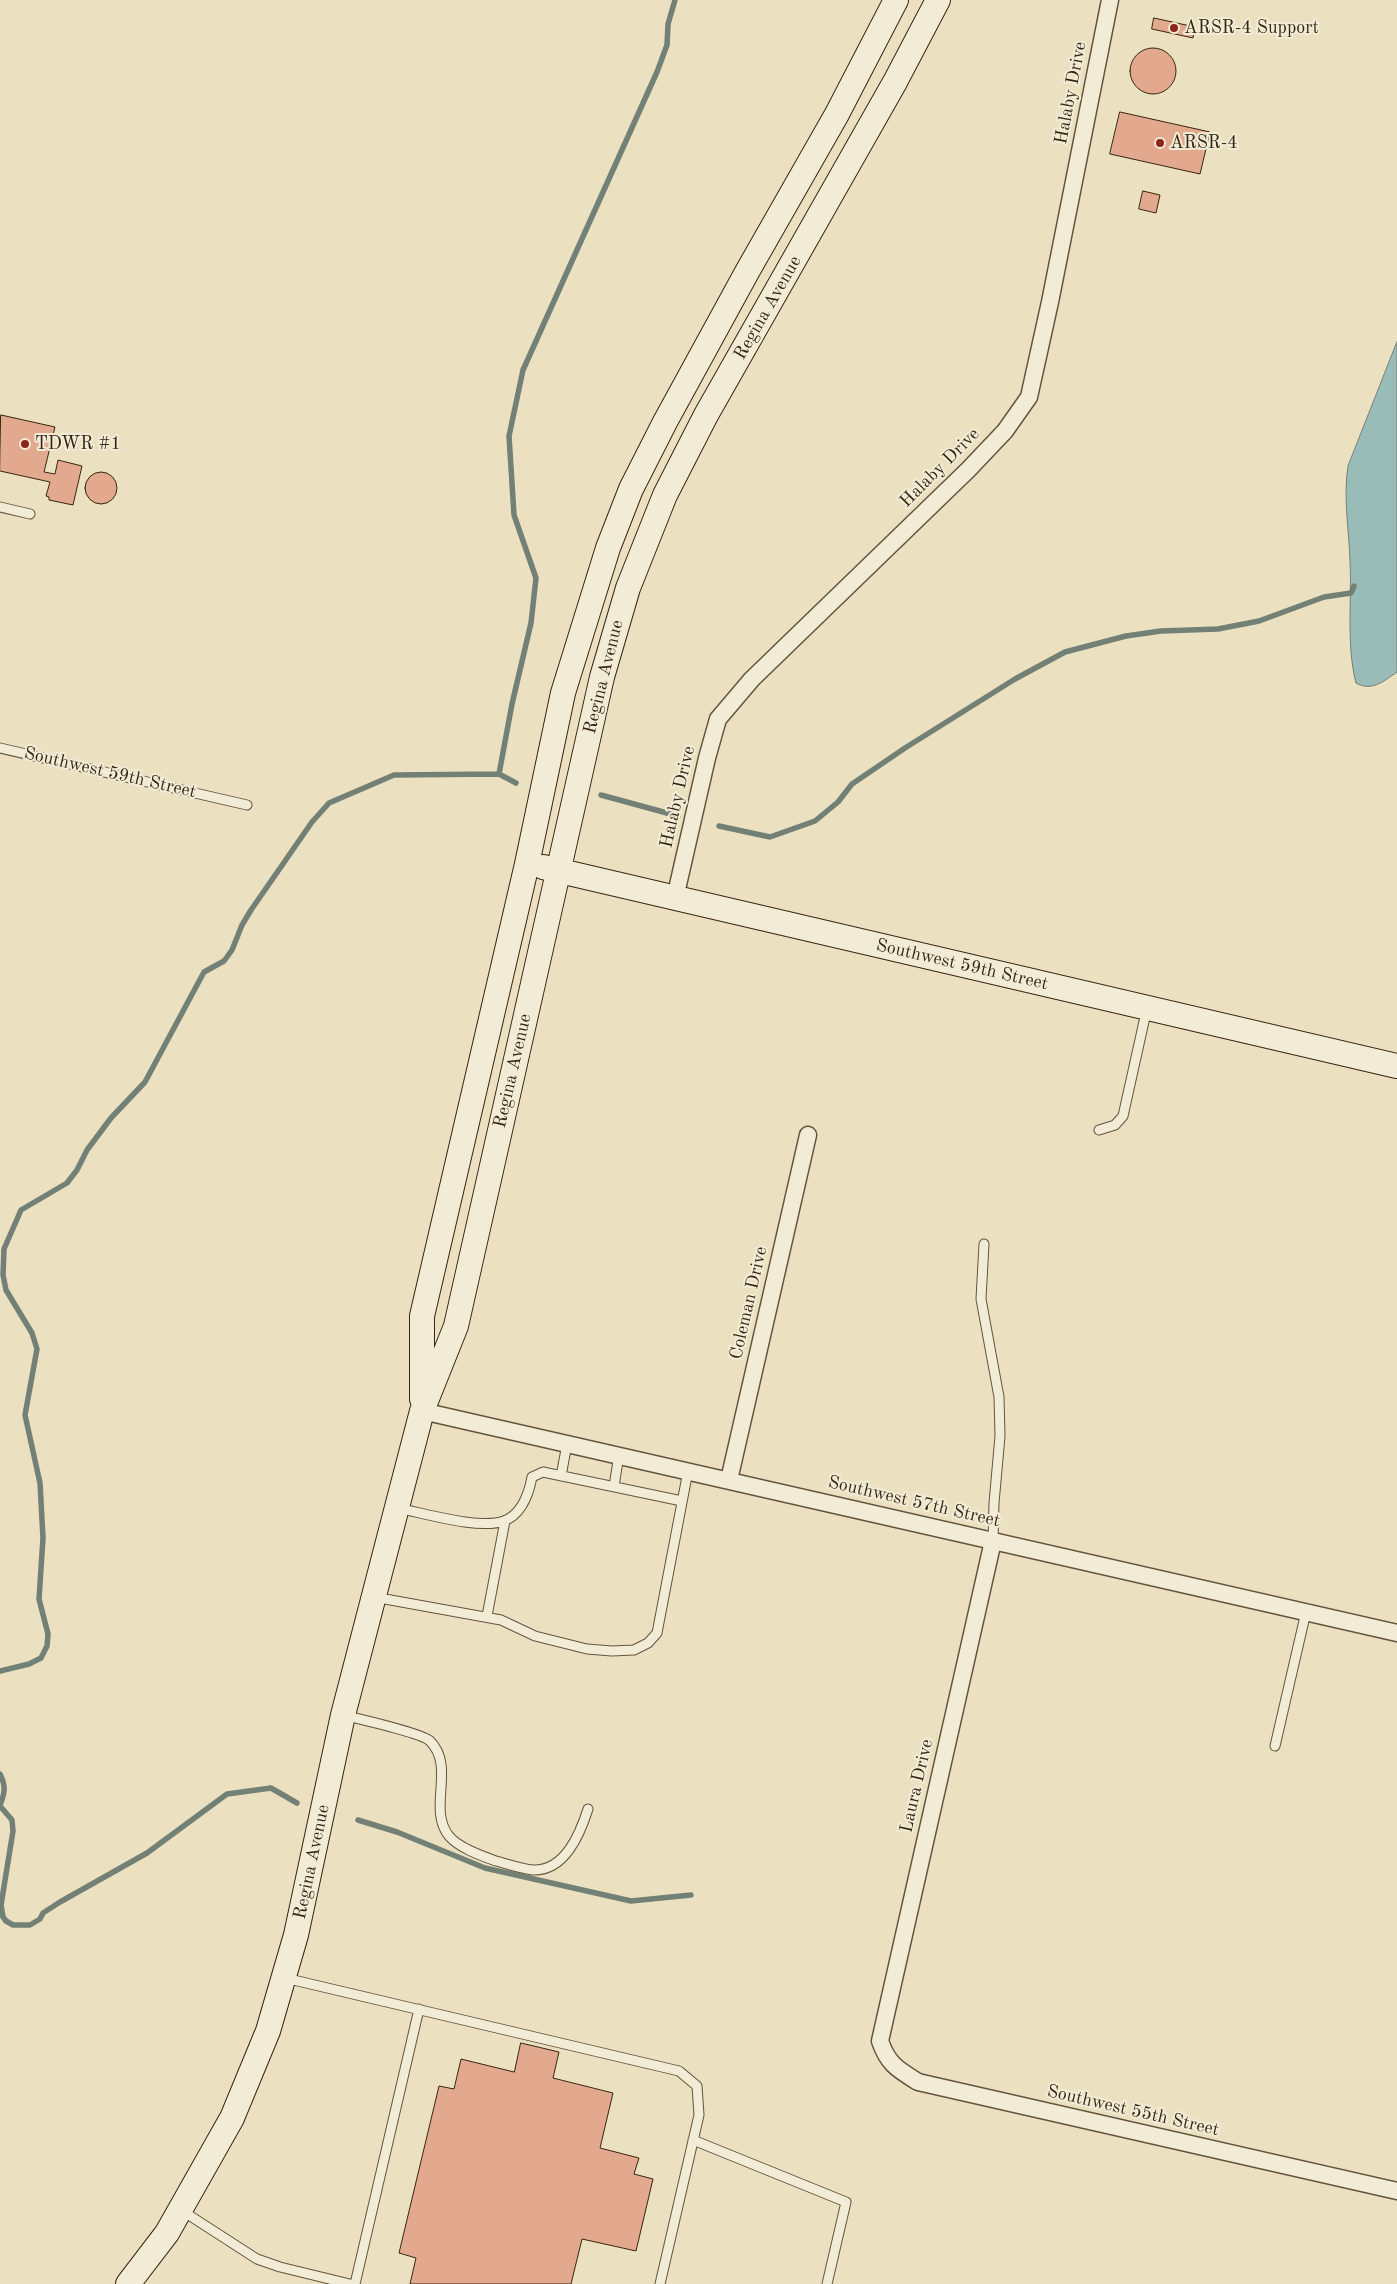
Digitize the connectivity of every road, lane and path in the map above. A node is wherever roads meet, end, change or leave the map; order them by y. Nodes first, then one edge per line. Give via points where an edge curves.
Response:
1 (896, 0) edge
2 (938, 0) edge
3 (1110, 0) edge
4 (0, 507) edge
5 (30, 514) dead end
6 (0, 748) edge
7 (247, 805) dead end
8 (526, 864) junction
9 (558, 870) junction
10 (675, 898) junction
11 (1147, 1008) junction
12 (1397, 1066) edge
13 (1099, 1130) dead end
14 (808, 1135) dead end
15 (984, 1244) dead end
16 (422, 1410) junction
17 (567, 1444) junction
18 (619, 1455) junction
19 (688, 1471) junction
20 (561, 1476) junction
21 (730, 1480) junction
22 (614, 1486) junction
23 (682, 1501) junction
24 (397, 1508) junction
25 (505, 1521) junction
26 (993, 1541) junction
27 (374, 1596) junction
28 (1306, 1612) junction
29 (487, 1616) junction
30 (1397, 1633) edge
31 (343, 1715) junction
32 (1274, 1746) dead end
33 (588, 1809) dead end
34 (285, 1978) junction
35 (419, 2009) junction
36 (880, 2041) joint
37 (693, 2140) junction
38 (1397, 2191) edge
39 (180, 2210) junction
40 (128, 2284) edge
41 (350, 2284) edge
42 (355, 2284) edge
43 (660, 2284) edge
44 (827, 2284) edge

1 - 8 main road, Regina Avenue via 631,489 608,548 563,693
2 - 9 main road, Regina Avenue via 871,125 706,415 665,495 628,588 605,668
3 - 10 street, Halaby Drive via 1028,397 1006,431 752,679 718,719
4 - 5 lane
6 - 7 lane, Southwest 59th Street
8 - 9 main road, Southwest 59th Street
8 - 16 main road, Regina Avenue via 422,1316
9 - 10 main road, Southwest 59th Street
9 - 16 main road, Regina Avenue via 456,1326
10 - 11 main road, Southwest 59th Street
11 - 12 main road, Southwest 59th Street
11 - 13 lane via 1123,1116 1115,1124
14 - 21 street, Coleman Drive
15 - 26 lane via 981,1299 999,1396 1000,1436
16 - 17 street, Southwest 57th Street
16 - 24 main road, Regina Avenue
17 - 18 street, Southwest 57th Street
17 - 20 lane
18 - 19 street, Southwest 57th Street
18 - 22 lane
19 - 21 street, Southwest 57th Street
19 - 23 lane
20 - 22 lane
20 - 25 lane via 543,1472 532,1477 528,1495
21 - 26 street, Southwest 57th Street
22 - 23 lane
23 - 29 lane via 662,1611 656,1633 648,1643 634,1650 587,1649 535,1636 520,1627
24 - 25 lane via 463,1522
24 - 27 main road, Regina Avenue
25 - 29 lane
26 - 28 street, Southwest 57th Street
26 - 36 street, Laura Drive
27 - 29 lane
27 - 31 main road, Regina Avenue
28 - 30 street, Southwest 57th Street
28 - 32 lane
31 - 33 lane via 414,1733 430,1741 441,1765 442,1824 450,1836 464,1847 492,1859 534,1870 560,1861 577,1837
31 - 34 main road, Regina Avenue
34 - 35 lane
34 - 39 main road, Regina Avenue via 268,2031 232,2118
35 - 37 lane via 679,2071 697,2086 699,2115
35 - 42 lane
36 - 38 street, Southwest 55th Street via 886,2058 918,2082
37 - 43 lane
37 - 44 lane via 846,2202
39 - 40 main road, Regina Avenue via 168,2233
39 - 41 lane via 257,2259

